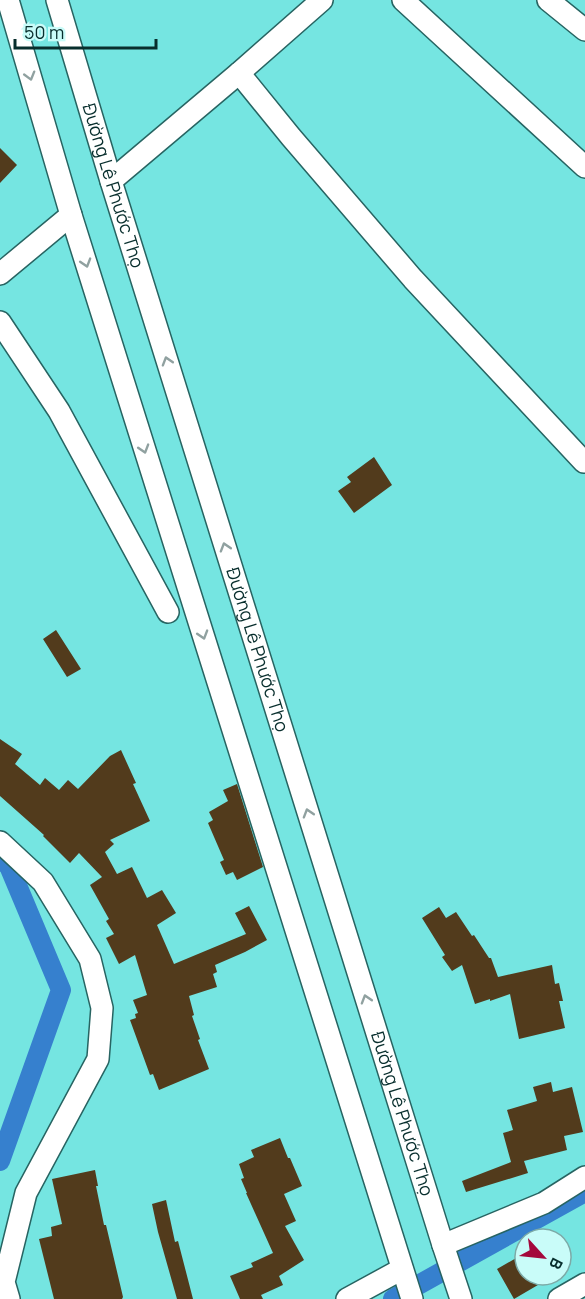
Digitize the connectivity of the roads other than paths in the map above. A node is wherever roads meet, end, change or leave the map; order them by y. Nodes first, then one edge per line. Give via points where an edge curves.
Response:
1 (8, 0) edge
2 (57, 0) edge
3 (322, 0) edge
4 (403, 0) edge
5 (548, 0) edge
6 (585, 30) edge
7 (239, 73) junction
8 (585, 167) edge
9 (111, 182) junction
10 (71, 215) junction
11 (0, 274) edge
12 (0, 322) edge
13 (584, 462) dead end
14 (168, 612) dead end
15 (0, 842) edge
16 (585, 1177) edge
17 (444, 1251) junction
18 (403, 1271) junction
19 (585, 1284) edge
20 (459, 1291) edge
21 (9, 1299) edge
22 (347, 1299) edge
23 (412, 1299) edge
24 (559, 1299) edge

1 -> 10 street
2 - 9 street, Đường Lê Phước Thọ
3 - 7 street
4 - 8 street
5 - 6 street
7 - 9 street
7 - 13 street via 413,279
17 -> 9 street, Đường Lê Phước Thọ
10 - 11 street
10 -> 18 street
12 - 14 street via 59,411
15 - 21 street via 43,882 90,959 102,1008 98,1059 26,1193 4,1282
16 - 17 street via 544,1203
17 - 20 street, Đường Lê Phước Thọ
18 - 22 street
18 - 23 street
19 - 24 street

